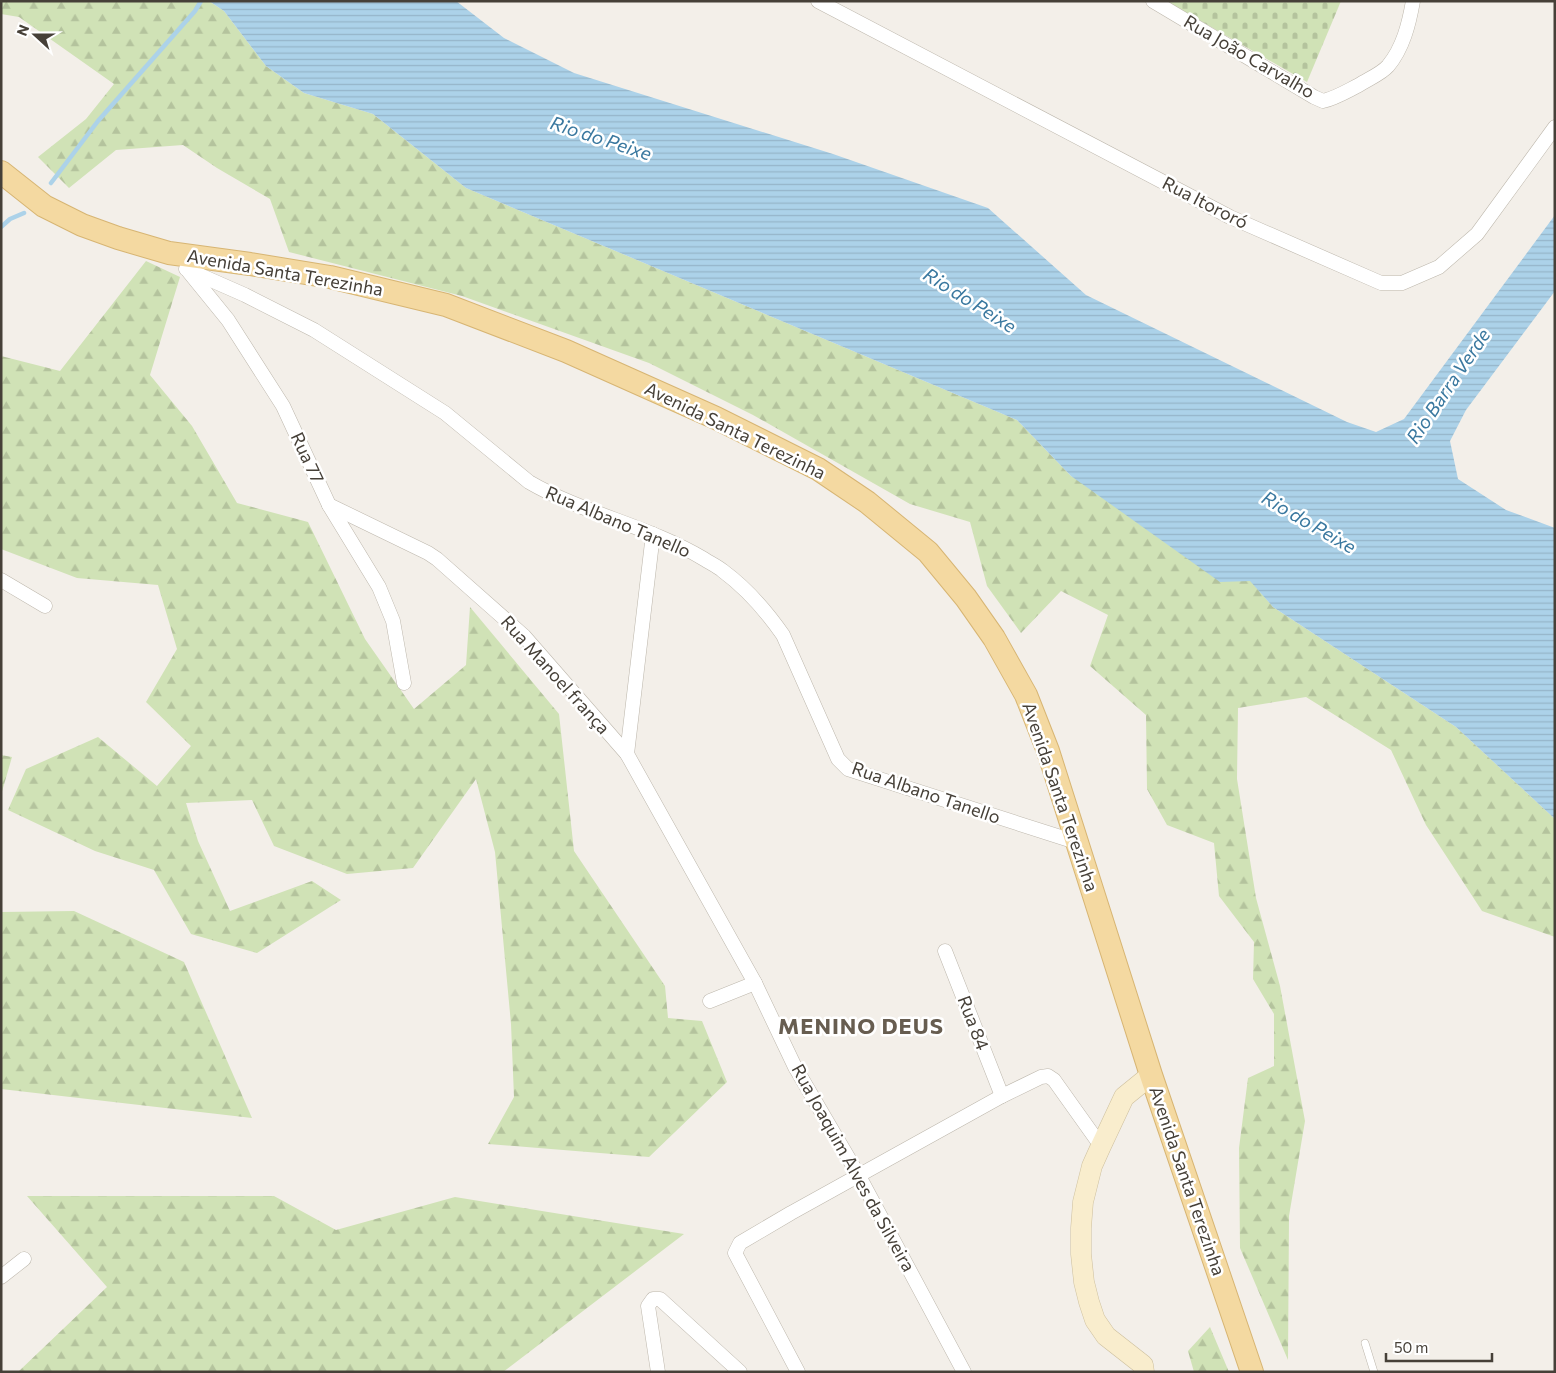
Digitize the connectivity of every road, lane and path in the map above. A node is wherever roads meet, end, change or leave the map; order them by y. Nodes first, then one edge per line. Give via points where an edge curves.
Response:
1 (818, 1) edge
2 (1154, 1) edge
3 (1413, 1) edge
4 (1555, 127) edge
5 (1, 172) edge
6 (169, 253) junction
7 (186, 269) junction
8 (329, 505) junction
9 (653, 534) junction
10 (1, 580) edge
11 (45, 606) dead end
12 (404, 683) dead end
13 (627, 754) junction
14 (1076, 842) junction
15 (945, 951) dead end
16 (755, 983) junction
17 (710, 1001) dead end
18 (1151, 1075) junction
19 (1002, 1096) junction
20 (1101, 1146) junction
21 (859, 1176) junction
22 (24, 1259) dead end
23 (1, 1277) edge
24 (1364, 1343) dead end
25 (658, 1372) edge
26 (740, 1372) edge
27 (798, 1372) edge
28 (964, 1372) edge
29 (1144, 1372) edge
30 (1252, 1372) edge
31 (1374, 1372) edge

1 - 4 street, Rua Itororó via 1230,216 1381,283 1402,283 1439,267 1477,234
2 - 3 street, Rua João Carvalho via 1323,101 1340,95 1388,67 1402,44
5 - 6 main road, Avenida Santa Terezinha via 44,206 82,225
6 - 7 street, Rua 77
6 - 14 main road, Avenida Santa Terezinha via 330,277 446,305 566,351 716,418 818,469 867,502 928,552 994,638 1026,694 1048,751
7 - 8 street, Rua 77 via 228,320 283,406
7 - 9 street, Rua Albano Tanello via 314,330 445,413 543,490
8 - 12 street, Rua 77 via 380,587 393,621
8 - 13 street, Rua Manoel frança via 437,559 524,636
9 - 13 street
9 - 14 street, Rua Albano Tanello via 684,547 723,570 773,622 783,636 838,759 848,769
10 - 11 street
13 - 16 street, Rua Joaquim Alves da Silveira
14 - 18 main road, Avenida Santa Terezinha
15 - 19 street, Rua 84
16 - 17 street
16 - 21 street, Rua Joaquim Alves da Silveira via 795,1067
18 - 20 street via 1124,1097
18 - 30 main road, Avenida Santa Terezinha
19 - 20 street via 1048,1076
19 - 21 street
20 - 29 street via 1083,1202 1080,1228 1084,1282 1095,1320 1106,1336 1143,1365
21 - 27 street via 740,1243 735,1253
21 - 28 street, Rua Joaquim Alves da Silveira
22 - 23 street
24 - 31 lane
25 - 26 street via 648,1314 648,1306 653,1299 660,1299

